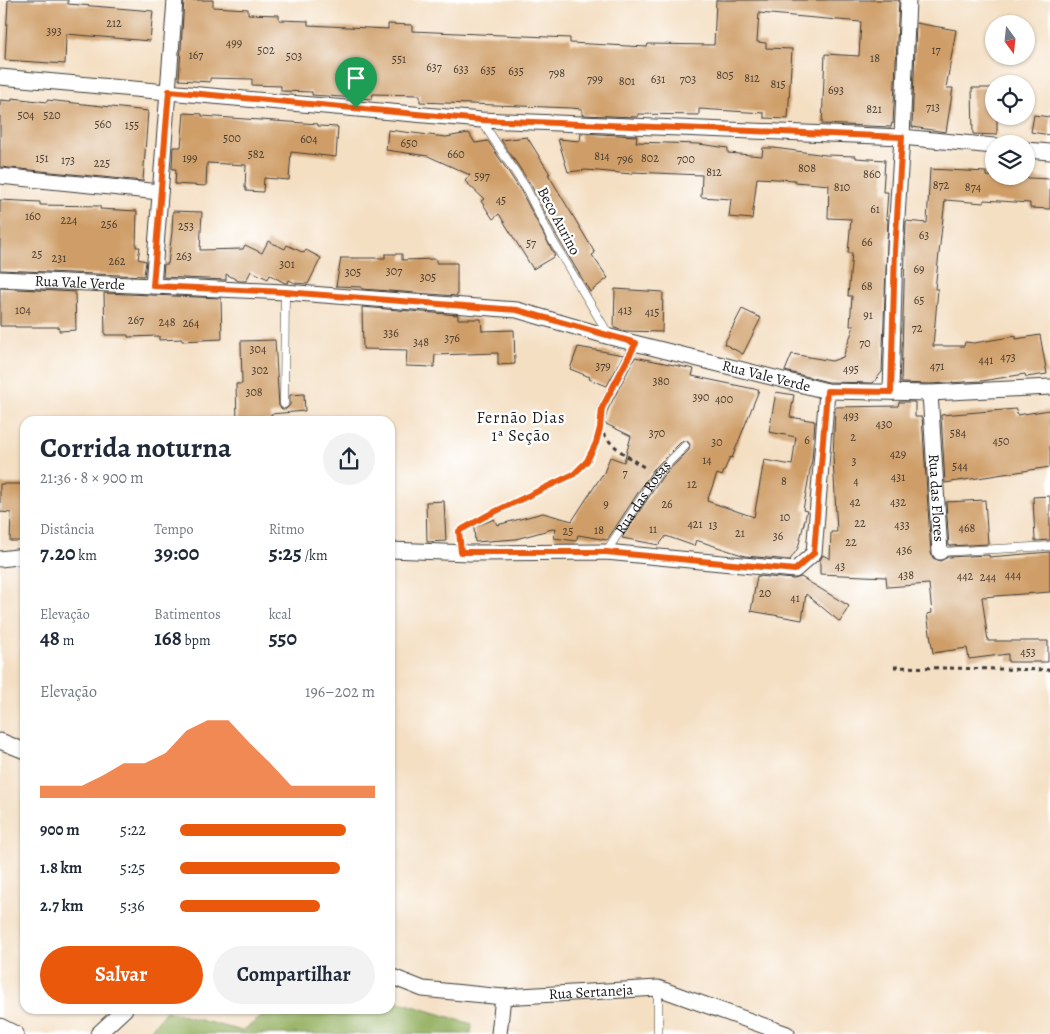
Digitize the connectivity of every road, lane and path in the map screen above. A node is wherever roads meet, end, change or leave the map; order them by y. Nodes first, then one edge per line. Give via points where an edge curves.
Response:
1 (175, 0) edge
2 (908, 0) edge
3 (0, 78) edge
4 (169, 91) junction
5 (481, 120) junction
6 (902, 137) junction
7 (985, 145) edge
8 (1035, 151) edge
9 (1050, 152) edge
10 (0, 176) edge
11 (160, 192) junction
12 (0, 279) edge
13 (153, 286) junction
14 (285, 292) junction
15 (610, 337) junction
16 (636, 343) junction
17 (1050, 387) edge
18 (827, 391) junction
19 (891, 392) junction
20 (930, 393) junction
21 (284, 404) dead end
22 (602, 408) joint
23 (600, 428) junction
24 (685, 446) dead end
25 (658, 473) junction
26 (1050, 546) edge
27 (395, 550) edge
28 (461, 552) junction
29 (606, 552) junction
30 (940, 552) joint
31 (20, 557) edge
32 (0, 559) edge
33 (894, 667) dead end
34 (1050, 670) edge
35 (0, 741) edge
36 (20, 749) edge
37 (395, 978) edge
38 (658, 988) junction
39 (502, 997) junction
40 (120, 1014) edge
41 (0, 1026) edge
42 (16, 1034) edge
43 (98, 1034) edge
44 (499, 1034) edge
45 (658, 1034) edge
46 (787, 1034) edge

1 - 4 street
2 - 6 street
3 - 4 street
4 - 5 street
4 - 11 street
5 - 6 street
5 - 15 lane, Beco Aurino via 526,188 551,238
6 - 7 street
6 - 19 street
8 - 9 street
10 - 11 street
11 - 13 street
12 - 13 street, Rua Vale Verde
13 - 14 street, Rua Vale Verde
14 - 15 street, Rua Vale Verde via 517,310
14 - 21 lane
15 - 16 street, Rua Vale Verde
16 - 18 street, Rua Vale Verde
16 - 22 lane
17 - 20 street, Rua Vale Verde
18 - 19 street, Rua Vale Verde
18 - 29 street, Rua das Rosas via 814,553 795,570
19 - 20 street, Rua Vale Verde
20 - 30 street, Rua das Flores
22 - 23 path
23 - 25 path via 633,462
23 - 28 path via 587,461 574,474 459,531
24 - 25 lane, Rua das Rosas
25 - 29 lane, Rua das Rosas
26 - 30 lane, Rua das Flores
27 - 28 street, Rua das Rosas
28 - 29 street, Rua das Rosas
31 - 32 street
33 - 34 path
35 - 36 street
37 - 39 street, Rua Sertaneja via 423,989
38 - 39 street, Rua Sertaneja
38 - 45 lane
38 - 46 street, Rua Sertaneja
39 - 44 street
40 - 43 street
41 - 42 street

